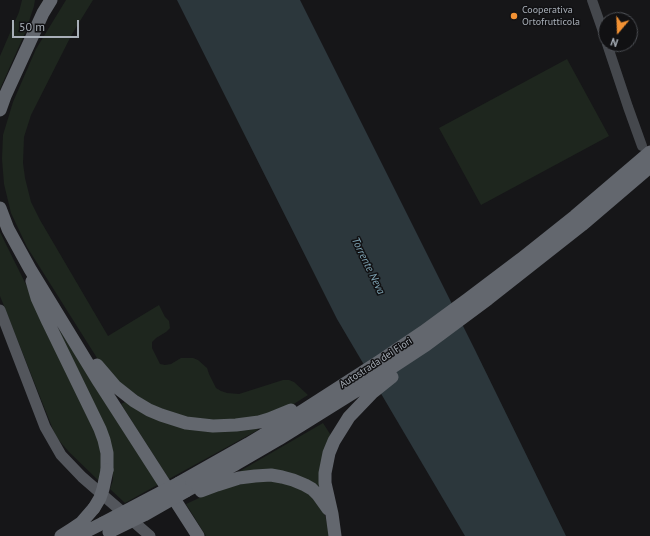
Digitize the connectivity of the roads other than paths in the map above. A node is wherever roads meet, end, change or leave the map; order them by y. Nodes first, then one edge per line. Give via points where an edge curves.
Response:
1 (51, 0) edge
2 (592, 0) edge
3 (43, 6) edge
4 (598, 17) edge
5 (610, 52) edge
6 (0, 110) edge
7 (646, 149) edge
8 (650, 167) edge
9 (0, 208) edge
10 (579, 220) junction
11 (30, 269) junction
12 (0, 310) edge
13 (75, 342) junction
14 (426, 345) junction
15 (327, 402) junction
16 (184, 491) junction
17 (332, 514) junction
18 (105, 531) edge
19 (61, 536) edge
20 (77, 536) edge
21 (150, 536) edge
22 (198, 536) edge
23 (335, 536) edge

1 - 3 highway
2 - 4 street
3 - 6 highway
5 - 7 street via 628,107
7 - 10 highway, Autostrada dei Fiori
8 - 10 highway, Autostrada dei Fiori
9 - 11 highway via 8,229
10 - 14 highway, Autostrada dei Fiori via 488,299
10 - 15 highway, Autostrada dei Fiori via 521,259
11 - 13 highway
11 - 19 highway, bridge via 37,298 100,429 107,453 107,470 100,498 81,523
12 - 21 main road via 45,427 61,455 82,477
13 - 15 highway via 115,386 134,401 149,410 186,423 213,426 259,422
13 - 22 highway
14 - 15 highway, Autostrada dei Fiori via 389,370
14 - 17 highway via 401,370 372,393 341,429 329,453 325,473
15 - 16 highway, Autostrada dei Fiori via 248,444
16 - 17 highway via 239,478 271,475 305,485 318,495
16 - 18 highway, Autostrada dei Fiori, bridge
16 - 18 highway, Autostrada dei Fiori, bridge via 144,515
17 - 23 highway
18 - 20 highway, Autostrada dei Fiori

